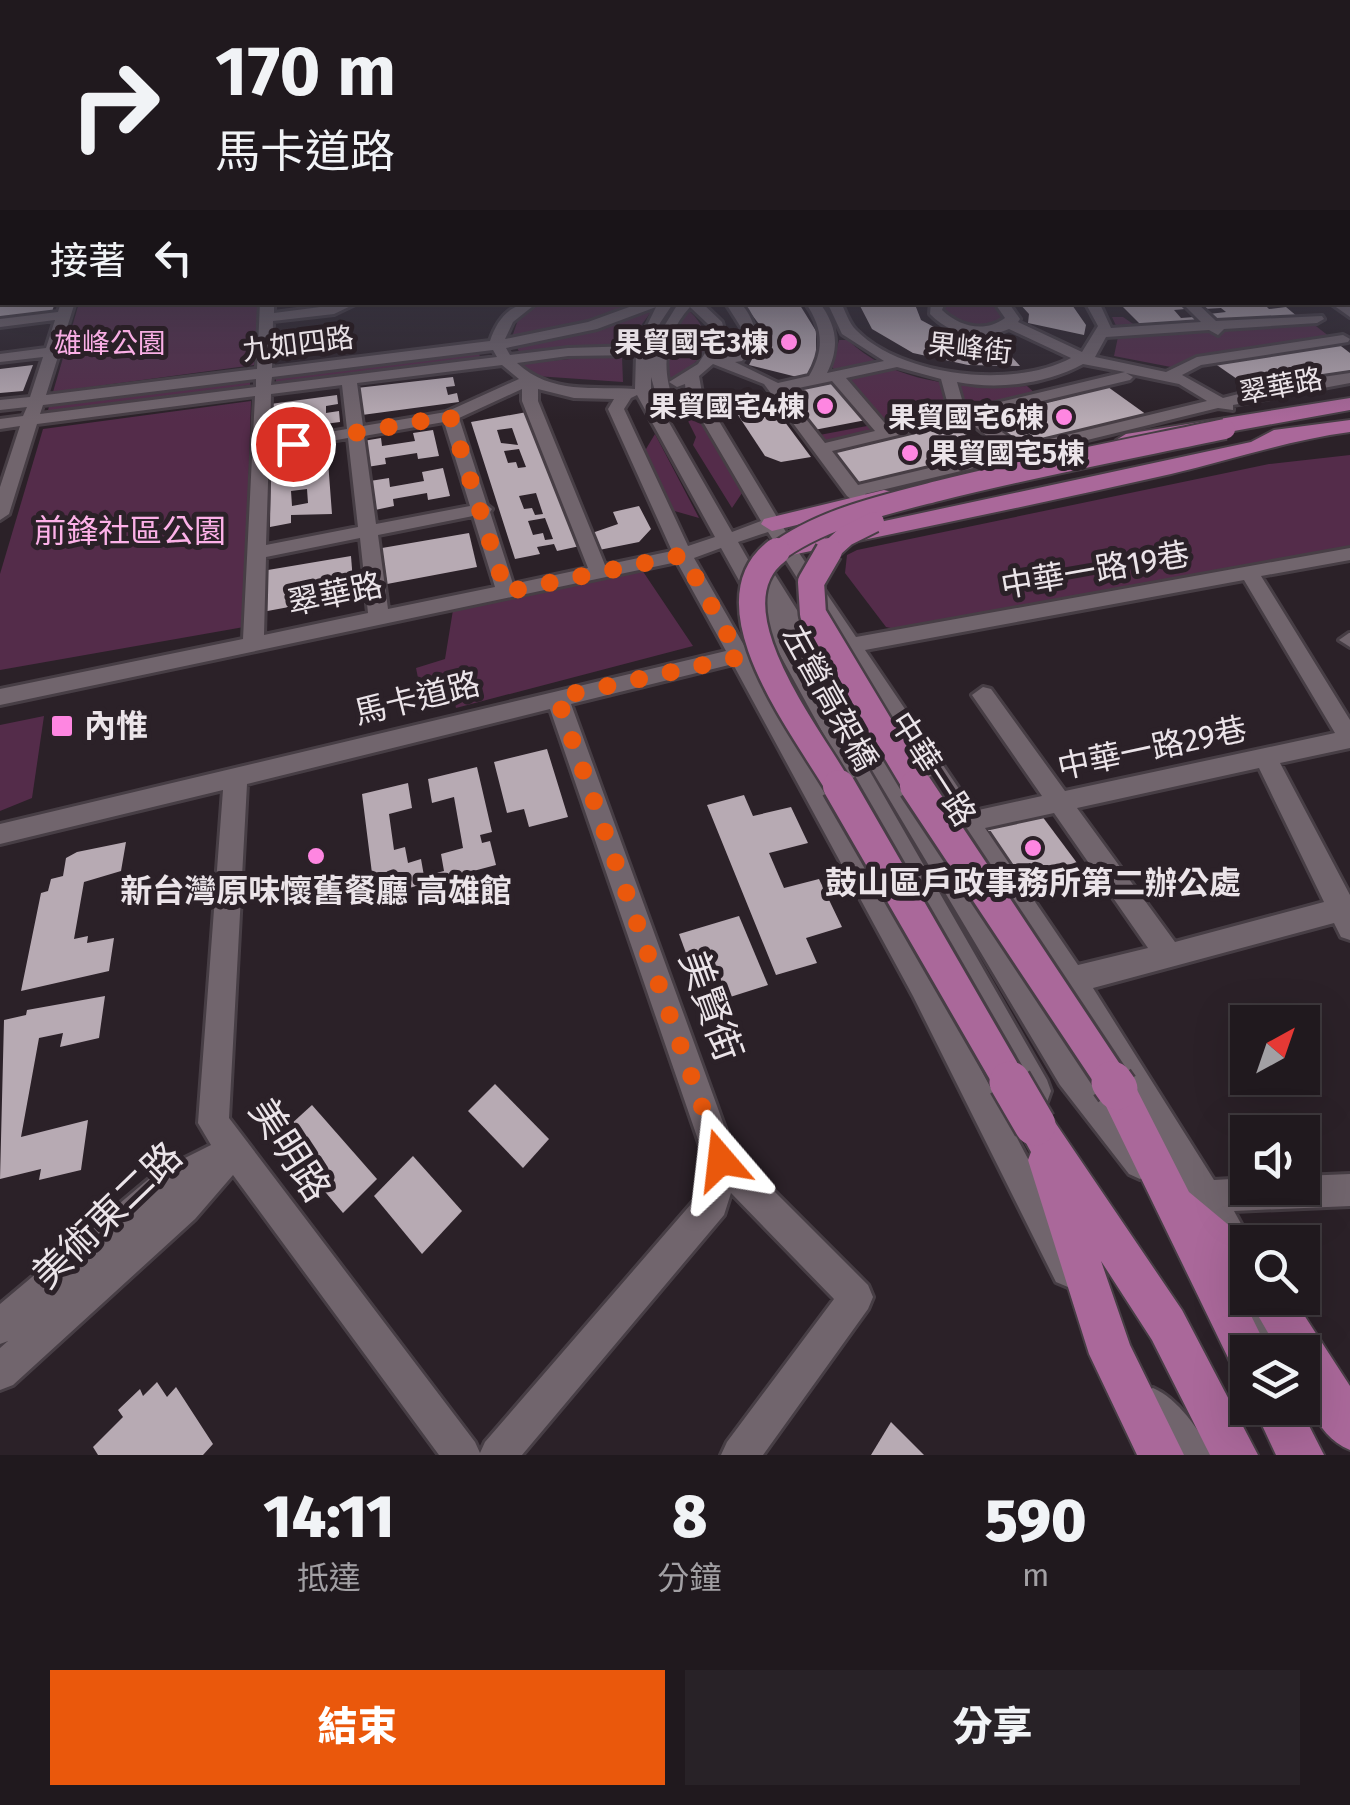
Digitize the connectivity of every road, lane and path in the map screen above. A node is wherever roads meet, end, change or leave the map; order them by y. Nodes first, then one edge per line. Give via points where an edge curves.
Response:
1 (345, 305) edge
2 (521, 305) edge
3 (649, 305) edge
4 (665, 305) edge
5 (686, 305) edge
6 (693, 305) edge
7 (712, 305) edge
8 (735, 305) edge
9 (814, 305) edge
10 (835, 305) edge
11 (937, 305) edge
12 (1004, 305) edge
13 (1095, 305) edge
14 (1191, 305) edge
15 (1301, 305) edge
16 (1315, 305) edge
17 (66, 309) edge
18 (266, 310) edge
19 (1317, 319) junction
20 (0, 323) edge
21 (1214, 326) junction
22 (1002, 327) junction
23 (1104, 332) junction
24 (720, 334) junction
25 (1348, 339) edge
26 (650, 350) junction
27 (52, 352) junction
28 (1242, 352) junction
29 (500, 353) junction
30 (714, 356) junction
31 (0, 358) edge
32 (1086, 360) junction
33 (897, 363) junction
34 (1069, 369) junction
35 (691, 375) junction
36 (1171, 375) junction
37 (836, 376) junction
38 (948, 376) junction
39 (1125, 377) junction
40 (1350, 378) edge
41 (348, 380) junction
42 (530, 380) junction
43 (814, 381) junction
44 (263, 383) junction
45 (774, 388) junction
46 (651, 389) junction
47 (625, 394) junction
48 (36, 400) junction
49 (1350, 404) edge
50 (0, 405) edge
51 (969, 415) junction
52 (450, 416) junction
53 (659, 419) junction
54 (31, 420) junction
55 (1227, 421) junction
56 (0, 424) edge
57 (1350, 426) edge
58 (880, 428) junction
59 (1289, 434) junction
60 (355, 435) junction
61 (814, 442) junction
62 (262, 448) junction
63 (638, 454) junction
64 (1025, 457) junction
65 (858, 497) junction
66 (483, 509) junction
67 (0, 514) edge
68 (772, 524) junction
69 (370, 530) junction
70 (739, 544) junction
71 (787, 549) junction
72 (259, 552) junction
73 (1350, 554) edge
74 (683, 555) junction
75 (599, 572) junction
76 (1249, 572) junction
77 (506, 592) junction
78 (379, 618) junction
79 (794, 642) junction
80 (254, 644) junction
81 (851, 645) junction
82 (740, 657) junction
83 (983, 695) dead end
84 (0, 697) edge
85 (557, 697) junction
86 (1350, 739) edge
87 (1265, 757) junction
88 (236, 777) junction
89 (1060, 800) junction
90 (968, 822) junction
91 (0, 834) edge
92 (1347, 915) edge
93 (1169, 956) junction
94 (1072, 980) junction
95 (1117, 1089) joint
96 (1035, 1125) junction
97 (232, 1152) junction
98 (721, 1160) junction
99 (1350, 1190) edge
100 (1164, 1193) junction
101 (1206, 1196) junction
102 (1230, 1236) edge
103 (1230, 1250) edge
104 (1280, 1315) edge
105 (1168, 1326) junction
106 (0, 1327) edge
107 (1239, 1335) edge
108 (1111, 1354) junction
109 (0, 1372) edge
110 (1350, 1427) edge
111 (462, 1455) edge
112 (498, 1455) edge
113 (740, 1455) edge
114 (1161, 1455) edge
115 (1192, 1455) edge
116 (1235, 1455) edge

1 - 18 street
2 - 29 street via 499,332
3 - 29 street, 九如四路
4 - 26 street, 中華一路 via 649,324
5 - 26 street
6 - 24 street
7 - 24 street
8 - 30 street via 751,332 746,348 737,358
9 - 43 street via 832,336
10 - 33 street, 果峰街 via 841,326
11 - 22 street via 946,323 970,330
12 - 22 street via 1012,312
13 - 23 street
14 - 21 street
15 - 19 street
16 - 25 street
17 - 20 street
17 - 27 street
18 - 44 street
19 - 21 street
19 - 25 street
21 - 23 street
21 - 28 street
22 - 32 street, 果峰街
22 - 34 street, 果峰街
23 - 32 street, 果峰街 via 1100,348
24 - 30 street
25 - 28 street
26 - 29 street, 九如四路
26 - 46 street, 中華一路
27 - 31 street
27 - 48 street
28 - 36 street via 1197,361
29 - 41 street, 九如四路
29 - 42 street
29 - 44 street, 九如四路
30 - 35 street
30 - 45 street
32 - 34 street, 果峰街
32 - 36 street, 果峰街
33 - 37 street
33 - 38 street, 果峰街
34 - 38 street, 果峰街 via 1032,378
34 - 39 street, 果峰街
35 - 46 street
35 - 68 street, 中華一路 via 692,388
36 - 55 street, 果峰街
37 - 43 street
37 - 58 street
38 - 51 street via 956,405
39 - 51 street
39 - 55 street, 果峰街 via 1173,388
40 - 55 street
41 - 44 street, 九如四路
41 - 60 street
42 - 47 street via 584,394
42 - 52 street
42 - 75 street via 530,400
43 - 45 street
44 - 48 street, 九如四路
44 - 54 street, 九如四路
44 - 62 street
45 - 61 street
46 - 47 street
46 - 53 street, 中華一路
46 - 70 street, 中華一路
47 - 63 street via 616,409
48 - 50 street, 九如四路
48 - 54 street
49 - 55 main road, 翠華路
51 - 58 street
51 - 64 street
52 - 60 street
52 - 66 street
53 - 63 street
53 - 70 street, 中華一路
54 - 56 street, 九如四路
54 - 67 street
55 - 59 main road, 翠華路
55 - 64 main road
55 - 95 main road, 左營高架橋, bridge via 880,520 834,543 810,580 808,598 822,631 922,796
55 - 96 main road, 左營高架橋, bridge via 841,516 775,549 764,560 752,597 755,642
57 - 59 main road, 翠華路
58 - 61 street
59 - 71 main road via 1216,457
60 - 62 street
60 - 69 street
61 - 65 street
62 - 72 street
63 - 74 street
64 - 65 main road
65 - 68 main road
66 - 69 street
66 - 77 street
68 - 70 street, 翠華路
68 - 71 street, 中華一路
69 - 72 street
69 - 78 street
70 - 71 street, 翠華路
70 - 74 street, 翠華路
70 - 79 street, 中華一路
71 - 81 street, 中華一路
72 - 80 street
73 - 76 street, 中華一路19巷
74 - 75 street, 翠華路
74 - 82 street
75 - 77 street, 翠華路
76 - 81 street, 中華一路19巷
76 - 86 street
77 - 78 street, 翠華路
78 - 80 street, 翠華路
79 - 81 street, 馬卡道路
79 - 82 street, 馬卡道路
79 - 100 street, 中華一路 via 1070,1075
79 - 105 street, 中華一路
80 - 84 street, 翠華路
81 - 90 street, 中華一路
82 - 85 street, 馬卡道路
82 - 108 street via 923,987
83 - 89 street
85 - 88 street, 馬卡道路
85 - 98 street, 美賢街
86 - 87 street, 中華一路29巷
87 - 89 street, 中華一路29巷
87 - 92 street
88 - 91 street, 馬卡道路
88 - 97 street, 美明路 via 213,1123
89 - 90 street, 中華一路29巷
89 - 93 street
90 - 94 street, 中華一路
92 - 93 street
93 - 94 street
94 - 101 street, 中華一路
95 - 100 main road, 中華一路
96 - 105 main road, 中華一路
96 - 108 main road
97 - 106 street, 美術東二路 via 168,1183
97 - 109 street, 美術東二路 via 184,1208
97 - 111 street, 美明路
98 - 112 street via 714,1204
98 - 113 street via 856,1298
99 - 101 street
100 - 103 main road, 中華一路
100 - 107 main road, 中華一路
101 - 102 street, 中華一路
104 - 110 main road
105 - 116 main road, 中華一路
108 - 114 main road
108 - 115 street

